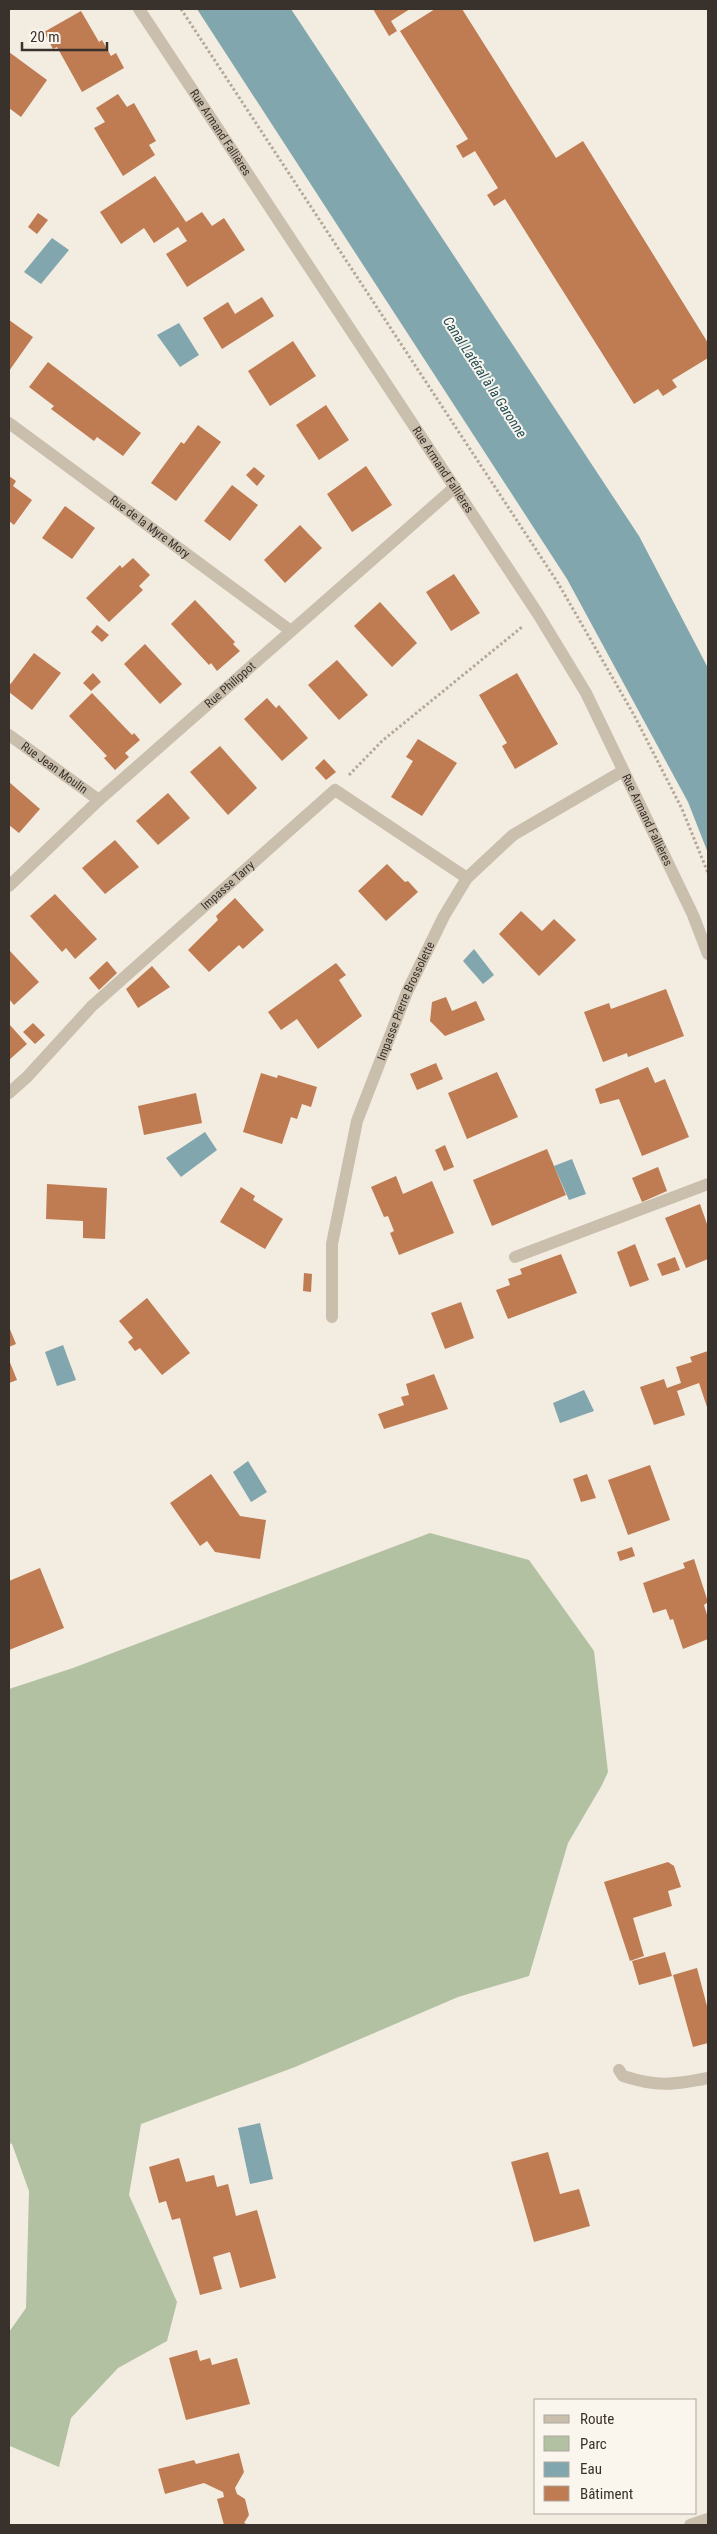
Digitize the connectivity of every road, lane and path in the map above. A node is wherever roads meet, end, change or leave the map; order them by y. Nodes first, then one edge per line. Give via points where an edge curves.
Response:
1 (139, 9) edge
2 (181, 9) edge
3 (9, 423) edge
4 (455, 487) junction
5 (538, 614) junction
6 (291, 631) junction
7 (9, 735) edge
8 (623, 771) junction
9 (335, 790) junction
10 (99, 800) junction
11 (708, 873) edge
12 (468, 878) junction
13 (9, 886) edge
14 (708, 954) edge
15 (9, 1092) edge
16 (708, 1184) edge
17 (515, 1256) dead end
18 (332, 1317) dead end
19 (619, 2070) dead end
20 (708, 2078) edge
21 (708, 2519) edge
22 (690, 2525) edge

1 - 4 street, Rue Armand Fallières
2 - 11 path via 558,584 634,715 682,808
3 - 6 street, Rue de la Myre Mory
4 - 5 street, Rue Armand Fallières
4 - 6 street, Rue Philippot
5 - 8 street, Rue Armand Fallières via 586,693
5 - 9 path via 382,741
6 - 10 street, Rue Philippot
7 - 10 street, Rue Jean Moulin
8 - 12 street, Impasse Pierre Brossolette via 513,835
8 - 14 street, Rue Armand Fallières via 693,914
9 - 12 street
9 - 15 street, Impasse Tarry via 92,1006 27,1077
10 - 13 street, Rue Philippot
12 - 18 street, Impasse Pierre Brossolette via 444,916 407,992 357,1121 332,1244
16 - 17 street
19 - 20 street via 623,2076 651,2085 681,2084
21 - 22 street

